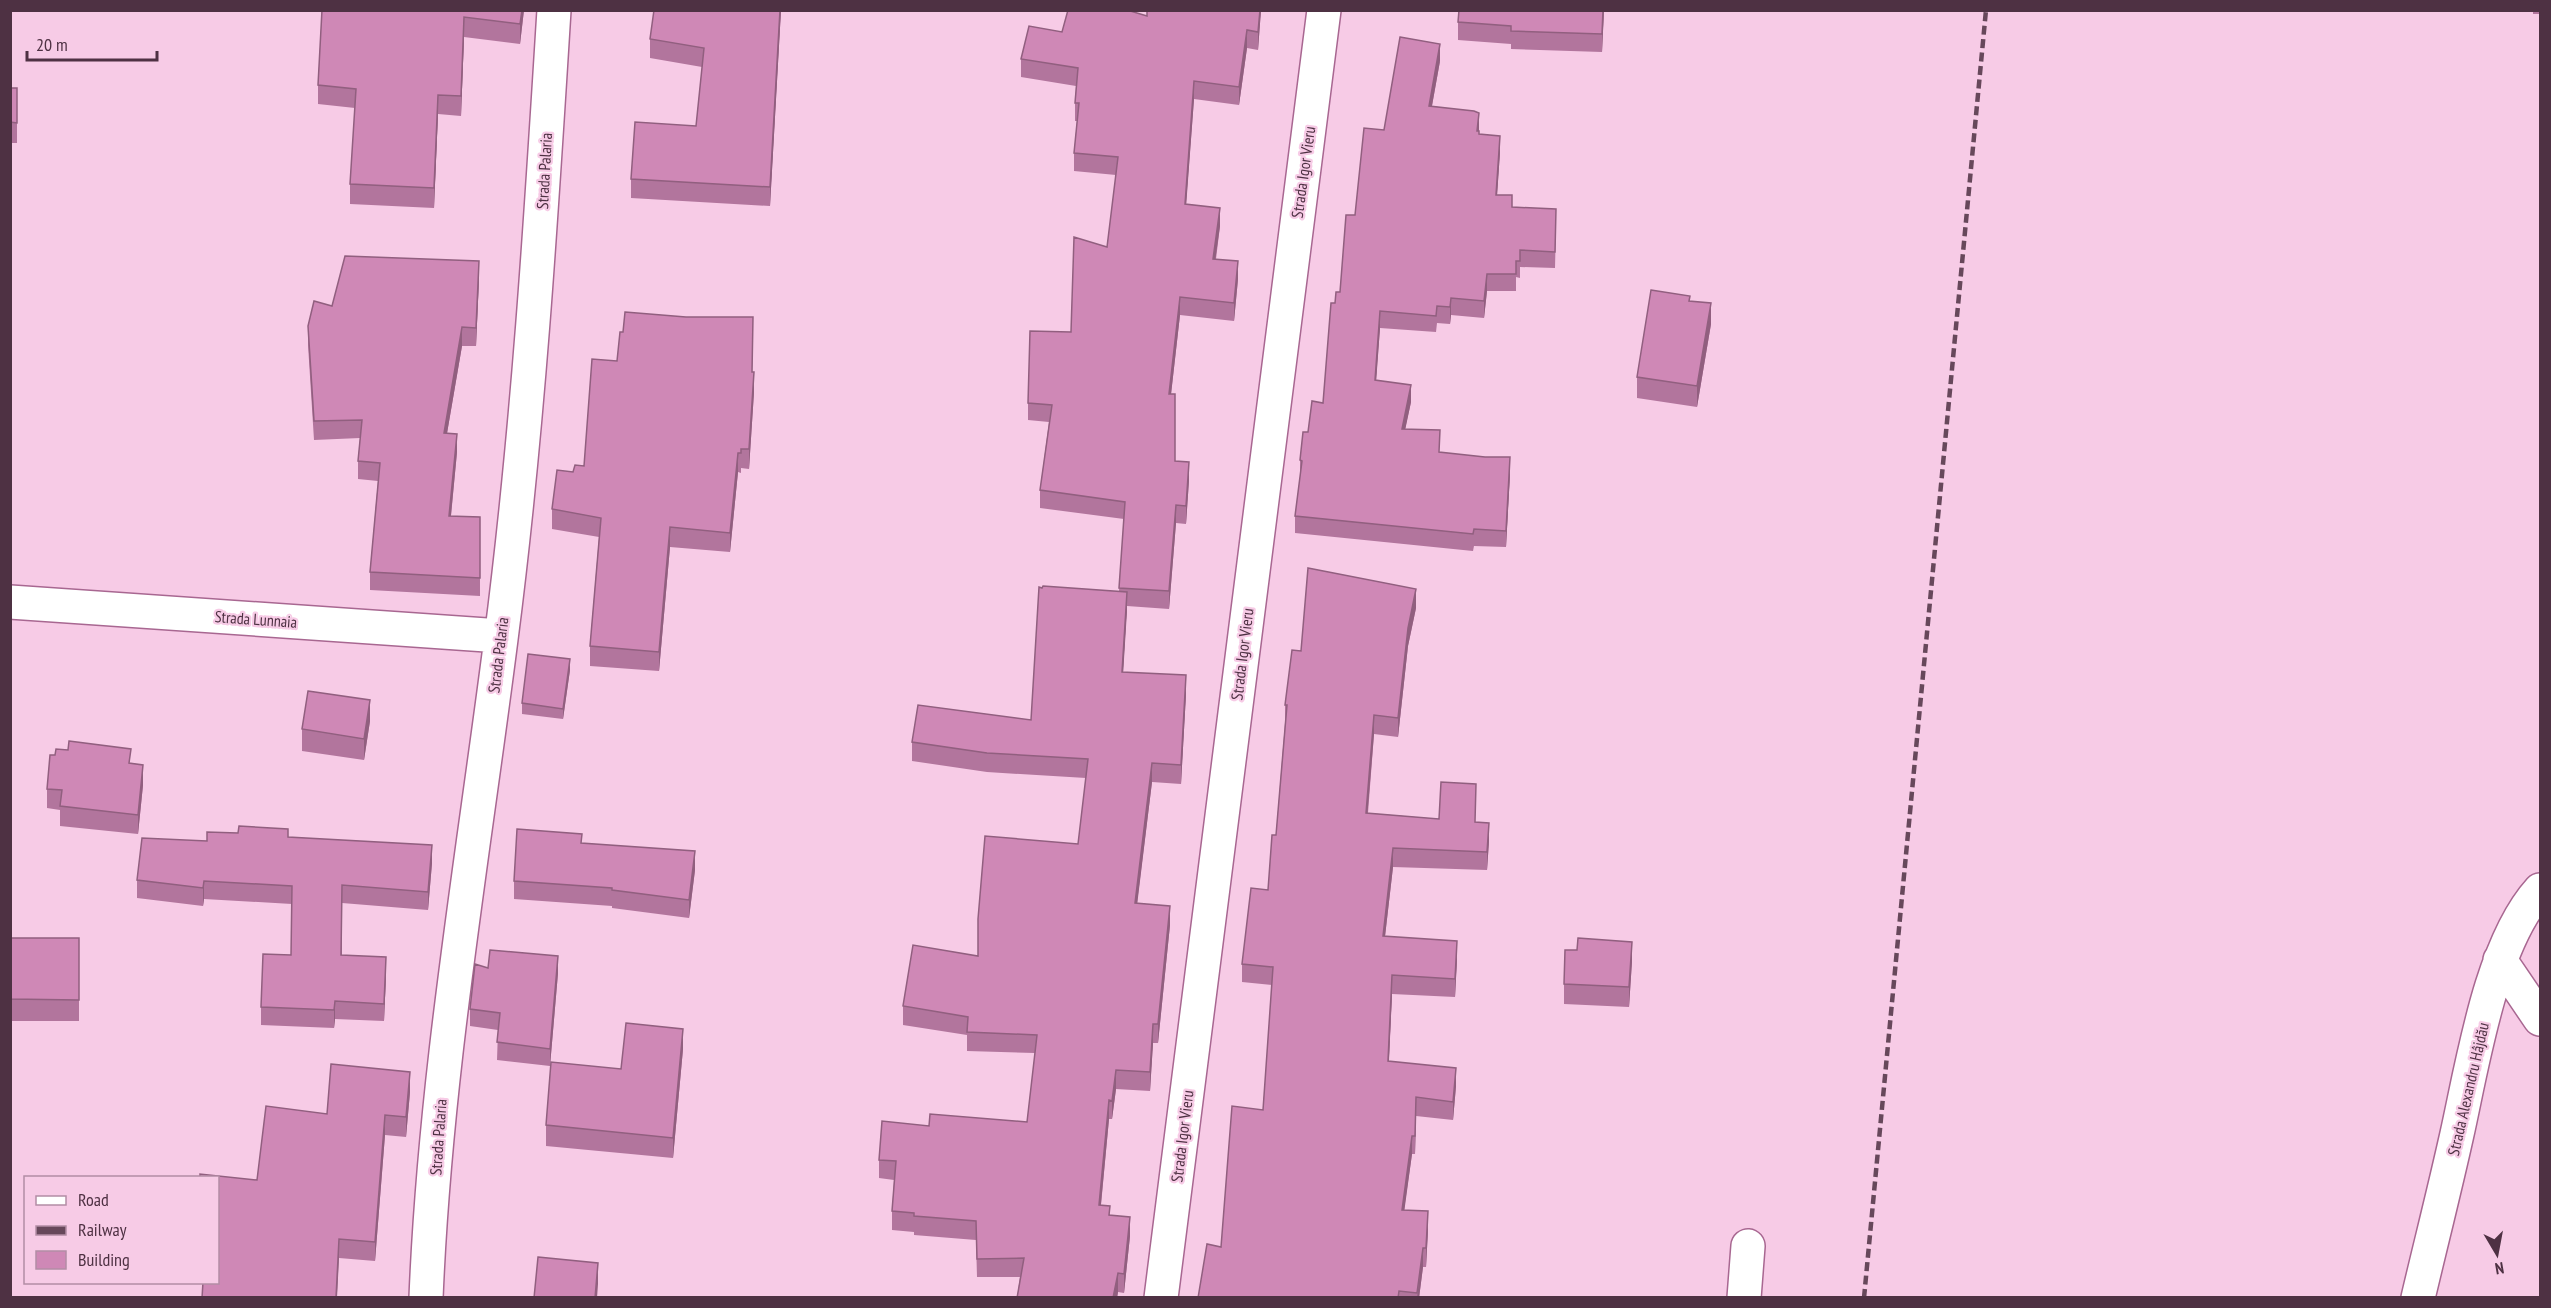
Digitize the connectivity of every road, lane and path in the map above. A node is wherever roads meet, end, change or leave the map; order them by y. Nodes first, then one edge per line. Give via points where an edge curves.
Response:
1 (554, 10) edge
2 (1324, 10) edge
3 (10, 602) edge
4 (501, 636) junction
5 (2541, 890) edge
6 (2500, 960) junction
7 (2541, 1019) edge
8 (1748, 1246) dead end
9 (426, 1298) edge
10 (1161, 1298) edge
11 (1744, 1298) edge
12 (2418, 1298) edge

1 - 4 street, Strada Palaria via 536,310
2 - 10 street, Strada Igor Vieru
3 - 4 street, Strada Lunnaia
4 - 9 street, Strada Palaria via 443,1061
5 - 6 street, Strada Alexandru Hâjdău via 2530,901
6 - 7 street
6 - 12 street, Strada Alexandru Hâjdău
8 - 11 street

